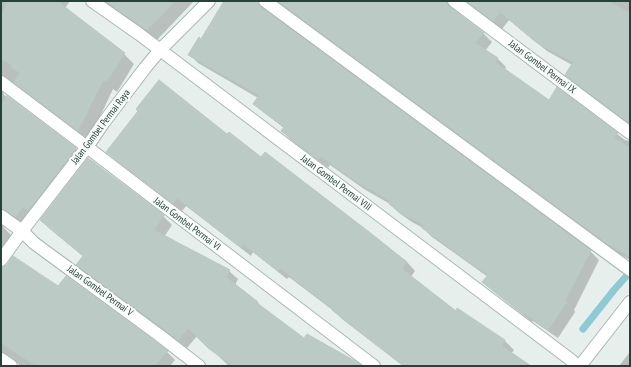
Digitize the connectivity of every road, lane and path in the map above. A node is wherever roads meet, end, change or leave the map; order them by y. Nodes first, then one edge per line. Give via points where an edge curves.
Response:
1 (92, 1) edge
2 (209, 1) edge
3 (264, 1) edge
4 (454, 1) edge
5 (160, 50) junction
6 (1, 82) edge
7 (630, 133) edge
8 (88, 147) junction
9 (1, 216) edge
10 (22, 231) junction
11 (1, 260) edge
12 (630, 270) edge
13 (630, 302) edge
14 (626, 316) edge
15 (1, 359) edge
16 (11, 366) edge
17 (199, 366) edge
18 (374, 366) edge
19 (579, 366) edge

1 - 5 street, Jalan Gombel Permai VIII
2 - 5 street, Jalan Gombel Permai Raya
3 - 12 street
4 - 7 street, Jalan Gombel Permai IX
5 - 8 street, Jalan Gombel Permai Raya via 104,122
5 - 19 street, Jalan Gombel Permai VIII
6 - 8 street, Jalan Gombel Permai VI
8 - 10 street, Jalan Gombel Permai Raya
8 - 18 street, Jalan Gombel Permai VI
9 - 10 street, Jalan Gombel Permai V
10 - 11 street, Jalan Gombel Permai Raya
10 - 17 street, Jalan Gombel Permai V via 34,243
13 - 14 street
14 - 19 street
15 - 16 street

